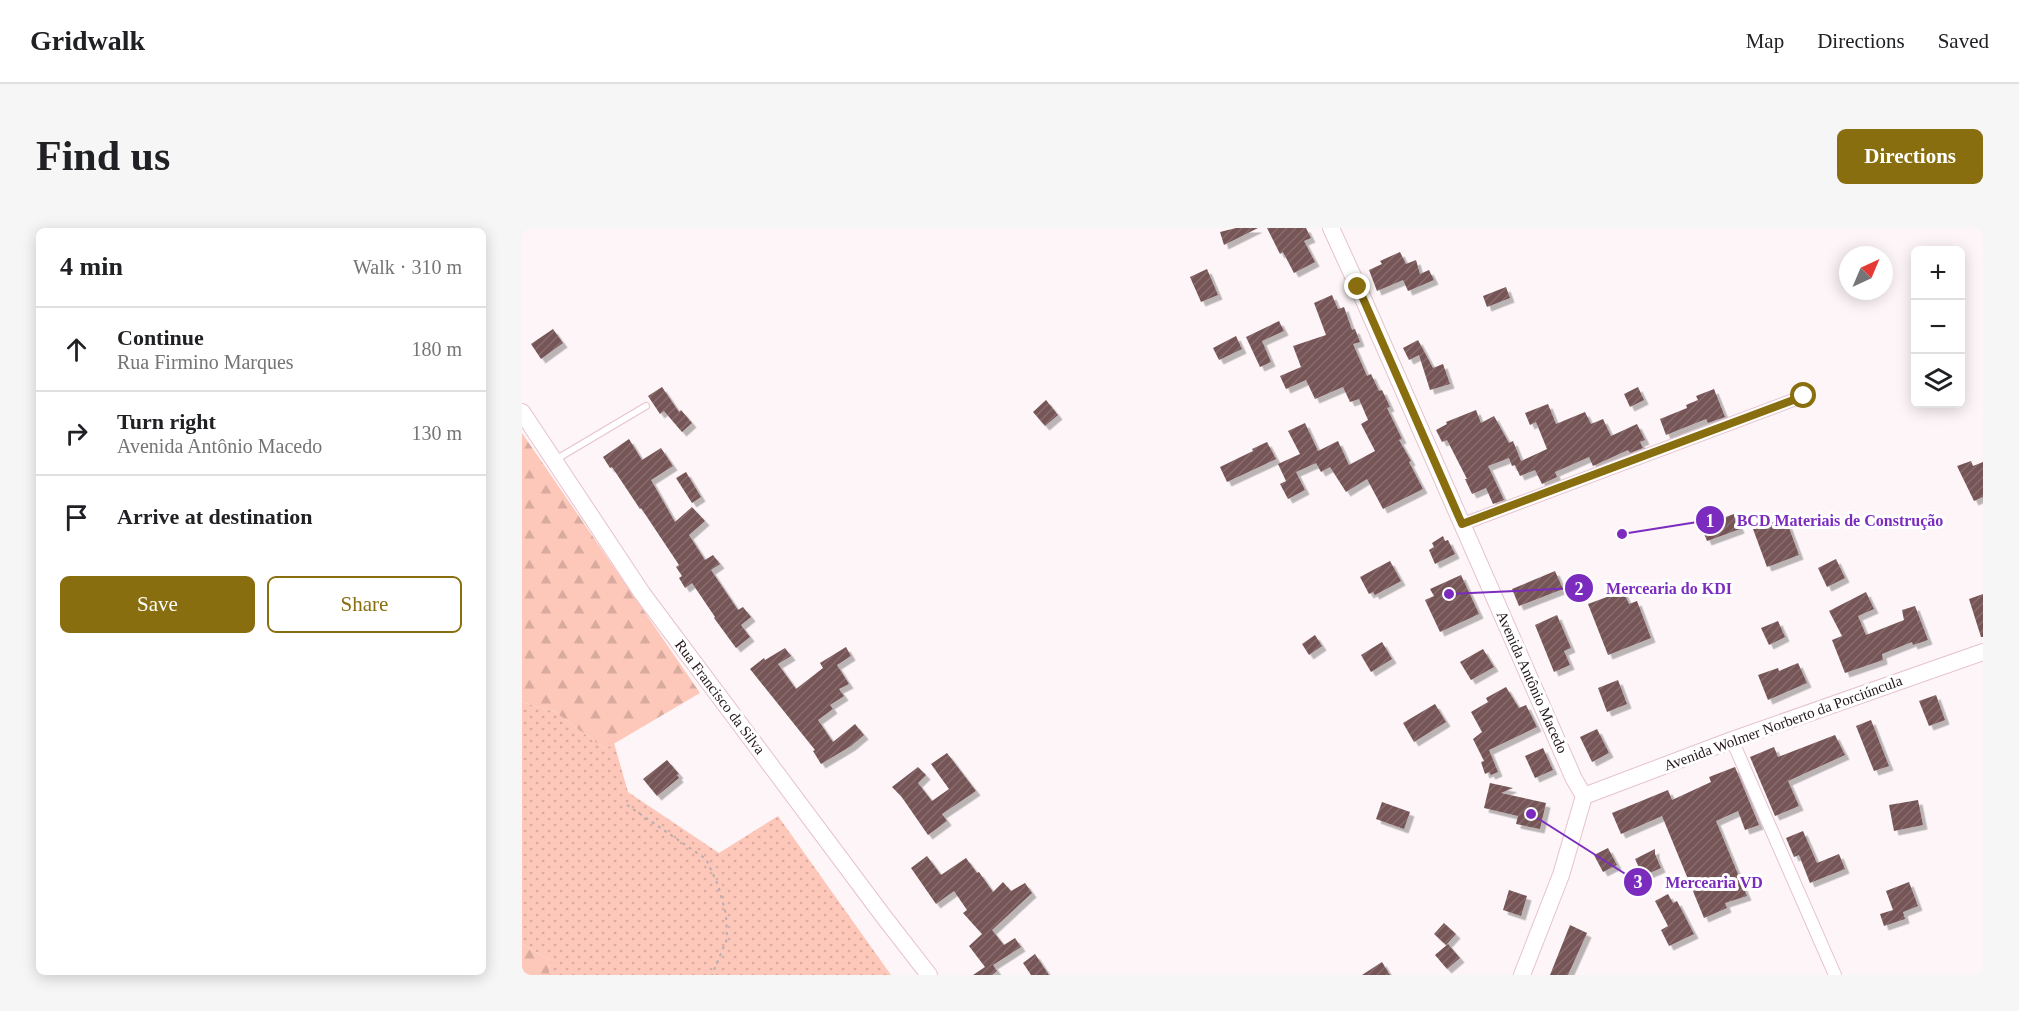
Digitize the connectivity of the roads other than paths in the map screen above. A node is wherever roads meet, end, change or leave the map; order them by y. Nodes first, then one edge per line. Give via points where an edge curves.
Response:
1 (1331, 228) edge
2 (1804, 396) dead end
3 (646, 406) dead end
4 (522, 412) edge
5 (554, 460) junction
6 (1462, 524) junction
7 (1983, 652) edge
8 (1732, 740) junction
9 (1584, 796) junction
10 (929, 975) edge
11 (1522, 975) edge
12 (1835, 975) edge

1 - 6 street, Avenida Antônio Macedo
2 - 6 street
3 - 5 lane
4 - 5 street, Rua Francisco da Silva
5 - 10 street, Rua Francisco da Silva via 642,592
6 - 9 street, Avenida Antônio Macedo
7 - 8 street, Avenida Wolmer Norberto da Porciúncula
8 - 9 street, Avenida Wolmer Norberto da Porciúncula
8 - 12 street
9 - 11 street via 1561,875

